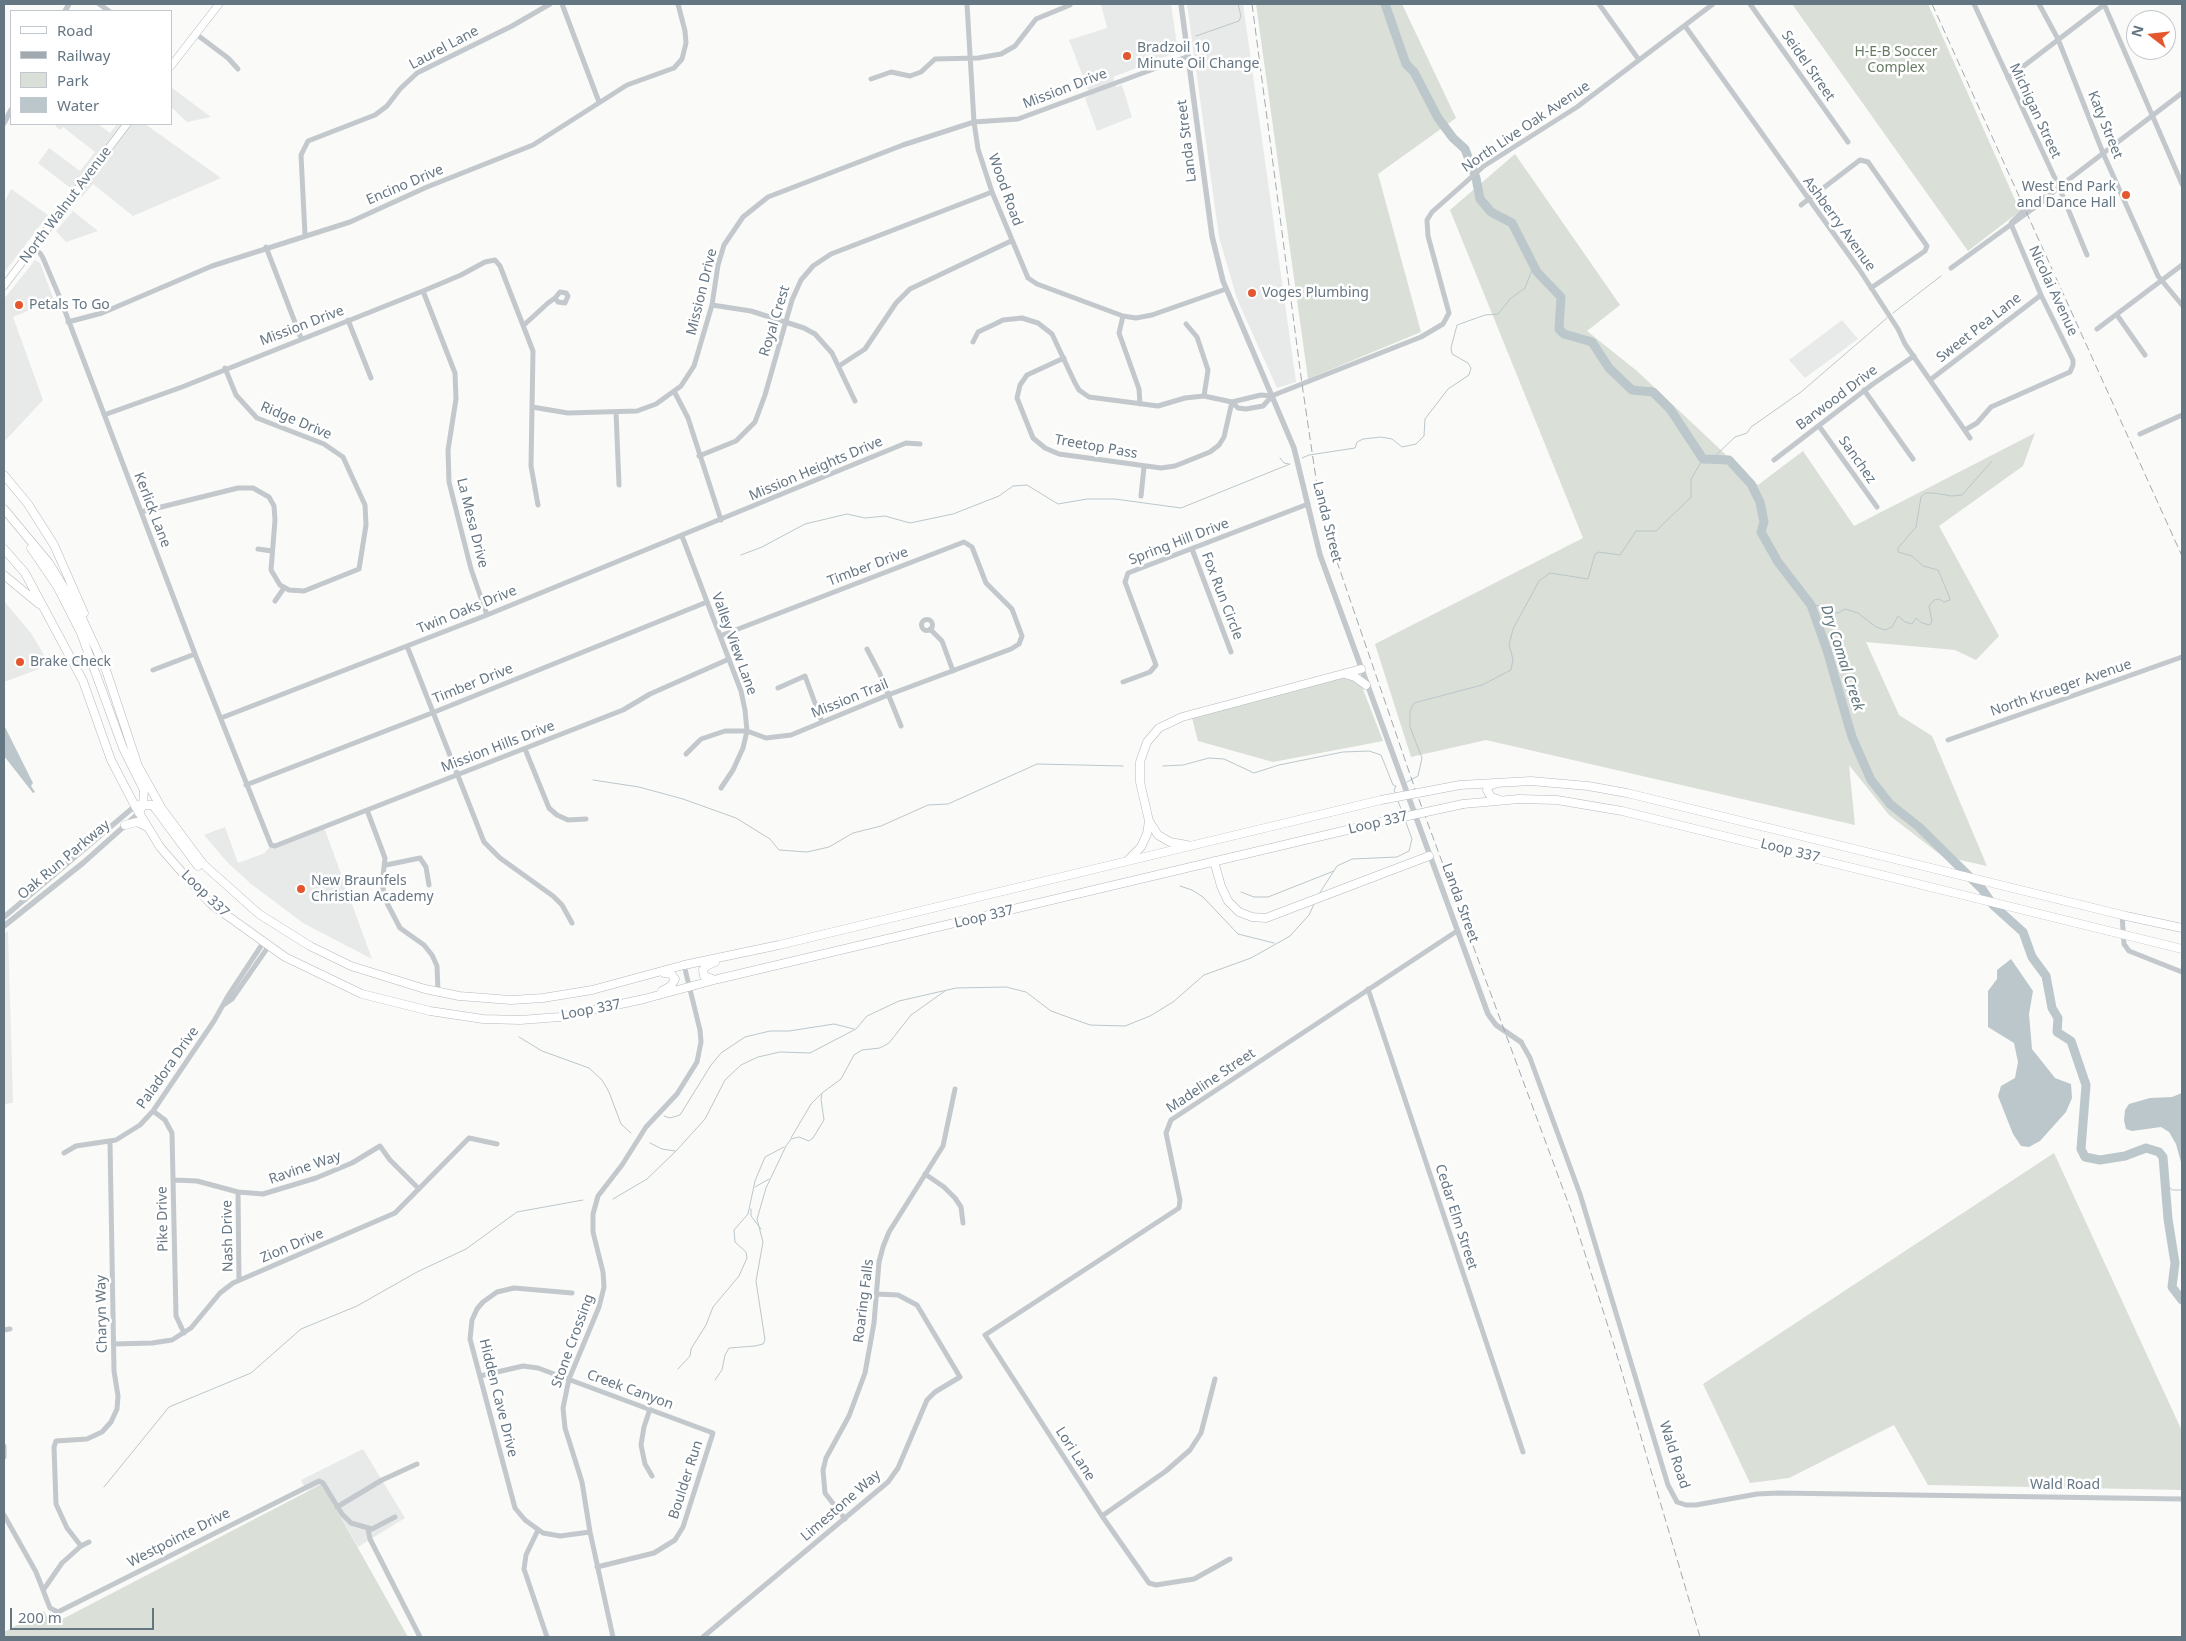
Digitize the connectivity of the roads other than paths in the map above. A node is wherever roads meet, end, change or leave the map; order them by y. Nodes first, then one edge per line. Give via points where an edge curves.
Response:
1 (217, 4) edge
2 (550, 4) edge
3 (562, 4) edge
4 (678, 4) edge
5 (967, 4) edge
6 (1182, 4) edge
7 (1599, 4) edge
8 (1713, 4) edge
9 (1750, 4) edge
10 (1974, 4) edge
11 (2039, 4) edge
12 (2104, 4) edge
13 (1070, 5) dead end
14 (1685, 26) junction
15 (196, 34) junction
16 (2058, 39) junction
17 (1189, 56) junction
18 (970, 57) junction
19 (1639, 60) junction
20 (173, 62) edge
21 (238, 70) dead end
22 (2008, 78) junction
23 (871, 79) dead end
24 (2182, 93) edge
25 (599, 102) junction
26 (10, 112) edge
27 (2152, 116) junction
28 (974, 122) junction
29 (4, 123) edge
30 (126, 125) edge
31 (1848, 142) dead end
32 (2103, 153) junction
33 (2182, 184) edge
34 (2059, 187) junction
35 (992, 192) junction
36 (1808, 201) junction
37 (1800, 205) dead end
38 (2011, 224) junction
39 (305, 236) junction
40 (1011, 241) junction
41 (266, 247) junction
42 (32, 248) junction
43 (2087, 256) dead end
44 (2182, 265) edge
45 (1951, 268) dead end
46 (2162, 281) junction
47 (4, 286) edge
48 (1871, 288) junction
49 (1226, 289) junction
50 (423, 291) junction
51 (2041, 294) junction
52 (555, 298) dead end
53 (712, 305) junction
54 (2182, 305) edge
55 (2117, 315) junction
56 (1123, 316) junction
57 (348, 320) junction
58 (68, 322) junction
59 (785, 322) junction
60 (1186, 324) dead end
61 (524, 325) junction
62 (2097, 329) dead end
63 (301, 338) junction
64 (973, 342) dead end
65 (2145, 355) dead end
66 (1914, 356) junction
67 (1064, 358) junction
68 (839, 366) junction
69 (225, 368) junction
70 (371, 378) dead end
71 (1930, 380) junction
72 (1864, 390) junction
73 (674, 391) junction
74 (1204, 396) junction
75 (1272, 396) junction
76 (1247, 399) junction
77 (855, 401) dead end
78 (1232, 402) junction
79 (1140, 404) junction
80 (532, 407) junction
81 (1249, 409) junction
82 (616, 412) junction
83 (104, 414) junction
84 (2182, 416) edge
85 (1819, 426) junction
86 (1965, 430) junction
87 (2140, 434) dead end
88 (1970, 438) dead end
89 (920, 444) dead end
90 (700, 456) junction
91 (1913, 459) dead end
92 (1774, 460) dead end
93 (1144, 467) junction
94 (4, 475) edge
95 (619, 485) dead end
96 (1140, 496) dead end
97 (1308, 504) junction
98 (538, 505) dead end
99 (1877, 507) dead end
100 (4, 509) edge
101 (141, 512) junction
102 (11, 518) junction
103 (721, 520) junction
104 (682, 536) junction
105 (1192, 548) junction
106 (4, 549) edge
107 (258, 549) dead end
108 (272, 551) junction
109 (4, 575) edge
110 (284, 588) junction
111 (275, 601) dead end
112 (707, 602) junction
113 (43, 608) junction
114 (487, 615) junction
115 (89, 629) junction
116 (930, 629) dead end
117 (720, 636) junction
118 (1022, 640) joint
119 (408, 646) junction
120 (866, 649) dead end
121 (1231, 652) dead end
122 (195, 654) junction
123 (2182, 657) edge
124 (729, 659) junction
125 (1361, 669) junction
126 (153, 670) dead end
127 (953, 671) junction
128 (1340, 674) junction
129 (1123, 682) dead end
130 (1366, 685) junction
131 (778, 688) dead end
132 (888, 695) junction
133 (432, 713) junction
134 (220, 718) junction
135 (822, 722) junction
136 (901, 726) dead end
137 (747, 731) junction
138 (1948, 740) dead end
139 (525, 748) junction
140 (686, 754) dead end
141 (456, 775) junction
142 (1503, 781) junction
143 (246, 785) junction
144 (721, 788) dead end
145 (1501, 800) junction
146 (139, 808) junction
147 (367, 810) junction
148 (586, 819) dead end
149 (1149, 821) junction
150 (125, 825) junction
151 (149, 828) junction
152 (271, 846) joint
153 (1190, 846) junction
154 (1429, 856) junction
155 (1126, 861) junction
156 (1214, 861) junction
157 (386, 866) junction
158 (429, 885) dead end
159 (2122, 915) junction
160 (4, 917) edge
161 (572, 923) dead end
162 (4, 926) edge
163 (2182, 928) edge
164 (1457, 931) junction
165 (2123, 933) junction
166 (265, 945) junction
167 (310, 946) junction
168 (2182, 949) edge
169 (726, 957) junction
170 (684, 964) junction
171 (2182, 972) edge
172 (657, 973) junction
173 (718, 979) junction
174 (689, 987) junction
175 (1368, 989) junction
176 (438, 991) junction
177 (644, 999) junction
178 (1504, 1030) joint
179 (1521, 1042) joint
180 (955, 1089) dead end
181 (154, 1111) junction
182 (110, 1142) junction
183 (497, 1144) dead end
184 (64, 1153) dead end
185 (926, 1174) junction
186 (174, 1180) junction
187 (419, 1189) junction
188 (238, 1192) junction
189 (963, 1223) dead end
190 (239, 1280) junction
191 (572, 1293) dead end
192 (876, 1294) junction
193 (184, 1333) junction
194 (985, 1335) joint
195 (114, 1344) junction
196 (480, 1376) junction
197 (569, 1379) junction
198 (1215, 1379) dead end
199 (650, 1409) junction
200 (713, 1433) joint
201 (4, 1446) edge
202 (1522, 1452) dead end
203 (4, 1457) edge
204 (417, 1464) dead end
205 (652, 1476) dead end
206 (2182, 1499) edge
207 (337, 1507) junction
208 (4, 1515) edge
209 (1102, 1516) junction
210 (395, 1517) dead end
211 (845, 1519) junction
212 (368, 1529) junction
213 (538, 1530) junction
214 (590, 1532) junction
215 (89, 1542) dead end
216 (81, 1546) junction
217 (1230, 1559) dead end
218 (597, 1567) junction
219 (44, 1589) junction
220 (420, 1637) edge
221 (546, 1637) edge
222 (613, 1637) edge
223 (702, 1637) edge

1 - 15 main road
2 - 39 street, Laurel Lane via 417,73 375,115 308,141 301,155
3 - 25 street
4 - 25 street, Encino Drive via 686,43 678,64 669,72 632,82
5 - 18 street, Wood Road
6 - 17 street, Landa Street
7 - 19 street
8 - 14 street, North Live Oak Avenue
9 - 31 street, Seidel Street
10 - 22 street, Michigan Street
11 - 16 street, Katy Street
12 - 16 street
12 - 27 street
13 - 18 street via 1036,19 1010,50 994,56
14 - 19 street, North Live Oak Avenue
14 - 36 street, Ashberry Avenue
15 - 20 main road
15 - 21 street via 228,58
16 - 22 street
16 - 32 street, Katy Street
17 - 28 street, Mission Drive via 1018,120
17 - 49 street, Landa Street via 1212,236
18 - 23 street via 935,59 910,76 891,72
18 - 28 street, Wood Road
19 - 75 street, North Live Oak Avenue via 1540,133 1484,166 1432,212 1427,220 1428,236 1448,307 1446,321 1421,337
22 - 34 street, Michigan Street
24 - 27 street
25 - 39 street, Encino Drive via 523,150 427,187 350,222
26 - 29 street
27 - 32 street
27 - 33 street
28 - 35 street, Wood Road via 978,149
28 - 53 street, Mission Drive via 902,144 761,201 743,217 724,246
30 - 42 main road, North Walnut Avenue
32 - 34 street
32 - 46 street, Katy Street
34 - 38 street
34 - 43 street, Michigan Street
35 - 40 street, Wood Road
35 - 59 street, Royal Crest via 824,258 801,280
36 - 37 street
36 - 48 street, Ashberry Avenue
36 - 48 street via 1860,160 1868,162 1927,246 1924,252
38 - 45 street
38 - 51 street, Nicolai Avenue
39 - 41 street, Encino Drive
40 - 56 street, Wood Road via 1023,271 1034,282
40 - 68 street via 910,289 896,303 865,349
41 - 58 street, Encino Drive via 212,266 102,313
41 - 63 street
42 - 47 main road, North Walnut Avenue
42 - 58 street, Kerlick Lane via 43,258
44 - 46 street
46 - 54 street, Katy Street
46 - 55 street
48 - 66 street, Ashberry Avenue
49 - 56 street via 1147,317
49 - 75 street, Landa Street
50 - 57 street, Mission Drive
50 - 61 street, Mission Drive via 495,260
50 - 114 street, La Mesa Drive via 455,373 456,399 448,450 449,482 471,569
51 - 71 street, Sweet Pea Lane
51 - 86 street, Nicolai Avenue via 2073,360 2073,368 1991,407 1977,423
52 - 61 street
53 - 59 street via 747,310
53 - 73 street, Mission Drive via 692,372
55 - 62 street
55 - 65 street
56 - 79 street via 1119,333 1139,390
57 - 63 street, Mission Drive
57 - 70 street
58 - 83 street, Kerlick Lane
59 - 68 street via 804,328 820,339
59 - 90 street, Royal Crest via 755,422 736,441
60 - 74 street via 1197,337 1208,370
61 - 80 street, Mission Drive via 533,351
63 - 69 street, Mission Drive
64 - 67 street via 978,332 1012,318 1022,318 1038,323 1052,334
66 - 71 street, Ashberry Avenue
66 - 72 street, Barwood Drive
67 - 79 street via 1075,384 1084,395
67 - 93 street, Treetop Pass via 1032,372 1020,385 1018,404 1033,438 1059,454
68 - 77 street
69 - 83 street, Mission Drive via 127,408
69 - 110 street, Ridge Drive via 236,395 257,418 324,444 343,457 364,500 366,518 359,569 304,591
71 - 86 street, Ashberry Avenue
72 - 85 street, Barwood Drive
72 - 91 street
73 - 82 street, Mission Drive via 644,410
73 - 90 street via 688,418
74 - 78 street
74 - 79 street via 1158,406
75 - 76 street
75 - 81 street, North Live Oak Avenue via 1263,406
75 - 97 street, Landa Street via 1294,448
76 - 78 street
76 - 81 street
78 - 81 street via 1238,408
78 - 93 street, Treetop Pass via 1224,437 1215,449 1171,468
80 - 82 street, Mission Drive via 562,413
80 - 98 street via 531,466
82 - 95 street
83 - 101 street, Kerlick Lane
84 - 87 street
85 - 92 street, Barwood Drive
85 - 99 street, Sanchez
86 - 88 street, Ashberry Avenue
89 - 103 street, Mission Heights Drive via 906,443
90 - 103 street
93 - 96 street
94 - 115 main road via 28,504 54,546
97 - 105 street, Spring Hill Drive
97 - 125 street, Landa Street via 1320,554
100 - 102 main road, Loop 337
101 - 108 street via 238,488 253,488 269,497 274,506
101 - 122 street, Kerlick Lane
102 - 115 main road, Loop 337 via 49,563
102 - 146 main road via 57,586 81,633 123,748 144,790
103 - 104 street, Twin Oaks Drive
104 - 112 street, Valley View Lane
104 - 114 street, Twin Oaks Drive
105 - 121 street, Fox Run Circle
105 - 129 street, Spring Hill Drive via 1128,573 1125,582 1156,665 1153,671
106 - 113 main road, Loop 337 via 25,573
107 - 108 street
108 - 110 street via 272,574
109 - 113 main road
110 - 111 street
112 - 117 street, Valley View Lane
112 - 133 street, Timber Drive
113 - 146 main road, Loop 337 via 83,681 111,760
114 - 119 street, Twin Oaks Drive
115 - 167 main road, Loop 337 via 138,766 174,827 221,882 259,914
116 - 127 street via 942,641
117 - 118 street, Timber Drive via 967,542 986,582 1016,615
117 - 124 street, Valley View Lane
118 - 127 street, Mission Trail via 1012,649
119 - 133 street
119 - 134 street, Twin Oaks Drive
120 - 132 street
122 - 126 street
122 - 134 street, Kerlick Lane
123 - 138 street, North Krueger Avenue
124 - 137 street, Valley View Lane via 743,698
124 - 139 street, Mission Hills Drive via 650,694 623,710
125 - 128 main road
125 - 130 street, Landa Street
127 - 132 street, Mission Trail
128 - 130 main road via 1356,677
128 - 149 main road via 1182,717 1159,728 1147,742 1140,762 1140,782
130 - 154 street, Landa Street
131 - 135 street via 805,676
132 - 135 street, Mission Trail
132 - 136 street
133 - 141 street
133 - 143 street, Timber Drive
134 - 143 street, Kerlick Lane
135 - 137 street, Mission Trail via 784,737 766,738
137 - 140 street, Mission Trail via 713,734 701,739
137 - 144 street, Valley View Lane via 738,760
139 - 141 street, Mission Hills Drive
139 - 148 street via 549,808 568,820
141 - 147 street, Mission Hills Drive
141 - 161 street via 487,846 553,896
142 - 145 main road via 1487,790 1491,797
142 - 153 main road, Loop 337, bridge via 1460,785 1381,800
142 - 159 main road, Loop 337 via 1571,784 1627,793
143 - 152 street, Kerlick Lane
145 - 156 main road, Loop 337, bridge via 1462,804
145 - 165 main road, Loop 337 via 1557,800 1622,810
146 - 150 street, Oak Run Parkway
146 - 151 main road, Loop 337
146 - 160 street, Oak Run Parkway
146 - 167 main road via 152,805 198,866 231,898 284,936
147 - 152 street, Mission Hills Drive
147 - 157 street via 384,852
149 - 153 main road via 1158,835 1170,842
149 - 155 main road via 1141,847
150 - 151 main road via 137,822
150 - 162 street, Oak Run Parkway
151 - 166 main road, Loop 337 via 160,847 211,904
153 - 155 main road, Loop 337
154 - 156 main road via 1266,918 1240,912 1228,901
154 - 164 street, Landa Street
155 - 169 main road, Loop 337
156 - 173 main road, Loop 337
157 - 158 street via 420,858 426,867
157 - 176 street via 379,886 397,924 424,945 435,960
159 - 163 main road, Loop 337
159 - 165 street
164 - 175 street, Madeline Street
164 - 178 street, Landa Street via 1488,1014
165 - 168 main road, Loop 337
165 - 171 street via 2124,944 2129,951
166 - 177 main road, Loop 337 via 316,974 362,994 396,1004 483,1019 560,1017
166 - 181 street, Paladora Drive
167 - 176 main road, Loop 337 via 351,966
169 - 170 main road, Loop 337
169 - 173 main road via 704,969 706,978
170 - 172 main road, Loop 337
170 - 174 street, Stone Crossing
172 - 176 main road, Loop 337 via 592,990 528,999 477,998
172 - 177 main road via 671,974 675,981 667,989
173 - 174 main road, Loop 337
174 - 177 main road, Loop 337
174 - 197 street, Stone Crossing via 700,1030 697,1062 677,1094 646,1127 598,1196 593,1232 604,1272 604,1287 599,1308
175 - 194 street, Madeline Street via 1168,1122 1166,1133 1180,1200 1177,1210
175 - 202 street, Cedar Elm Street
178 - 179 street, Wald Road
179 - 206 street, Wald Road via 1530,1058 1582,1203 1668,1485 1677,1502 1690,1506 1778,1492
180 - 185 street, Roaring Falls via 946,1138
181 - 182 street, Paladora Drive via 134,1131
181 - 186 street, Pike Drive via 172,1133
182 - 184 street, Paladora Drive via 76,1146
182 - 195 street, Charyn Way
183 - 187 street, Zion Drive via 468,1138
185 - 189 street via 955,1198 961,1207
185 - 192 street, Roaring Falls via 889,1232 879,1262
186 - 188 street, Ravine Way via 197,1180
186 - 193 street, Pike Drive via 176,1316
187 - 188 street, Ravine Way via 380,1146 352,1163 316,1178 269,1193
187 - 190 street, Zion Drive via 395,1213
188 - 190 street, Nash Drive
190 - 193 street, Zion Drive via 220,1293
191 - 196 street, Hidden Cave Drive via 514,1288 496,1292 483,1302 472,1320 470,1331
192 - 211 street, Roaring Falls via 865,1373 823,1470 825,1493
192 - 211 street, Limestone Way via 898,1296 917,1305 960,1377 927,1400 892,1476
193 - 195 street, Zion Drive via 168,1341
194 - 209 street, Lori Lane
195 - 216 street, Charyn Way via 118,1402 111,1422 90,1438 56,1441 56,1504 67,1528
196 - 197 street, Creek Canyon via 530,1366
196 - 213 street, Hidden Cave Drive via 513,1503 519,1514
197 - 199 street, Creek Canyon
197 - 214 street, Stone Crossing via 563,1408 565,1428 582,1482
198 - 209 street via 1201,1433 1190,1450
199 - 200 street, Creek Canyon
199 - 205 street via 642,1445 645,1464
200 - 218 street, Boulder Run via 683,1527 675,1540 654,1553
201 - 203 street
204 - 207 street
207 - 212 street, Westpointe Drive via 346,1520
207 - 219 street, Westpointe Drive via 319,1481 61,1611 55,1612 50,1608
208 - 219 street, Westpointe Drive
209 - 217 street, Lori Lane via 1149,1583 1156,1585 1194,1579
210 - 212 street via 377,1528
211 - 223 street, Limestone Way
212 - 220 street via 370,1540
213 - 214 street, Hidden Cave Drive via 560,1536
213 - 221 street via 526,1555 524,1568
214 - 218 street, Stone Crossing
215 - 216 street
216 - 219 street via 62,1563
218 - 222 street, Stone Crossing

